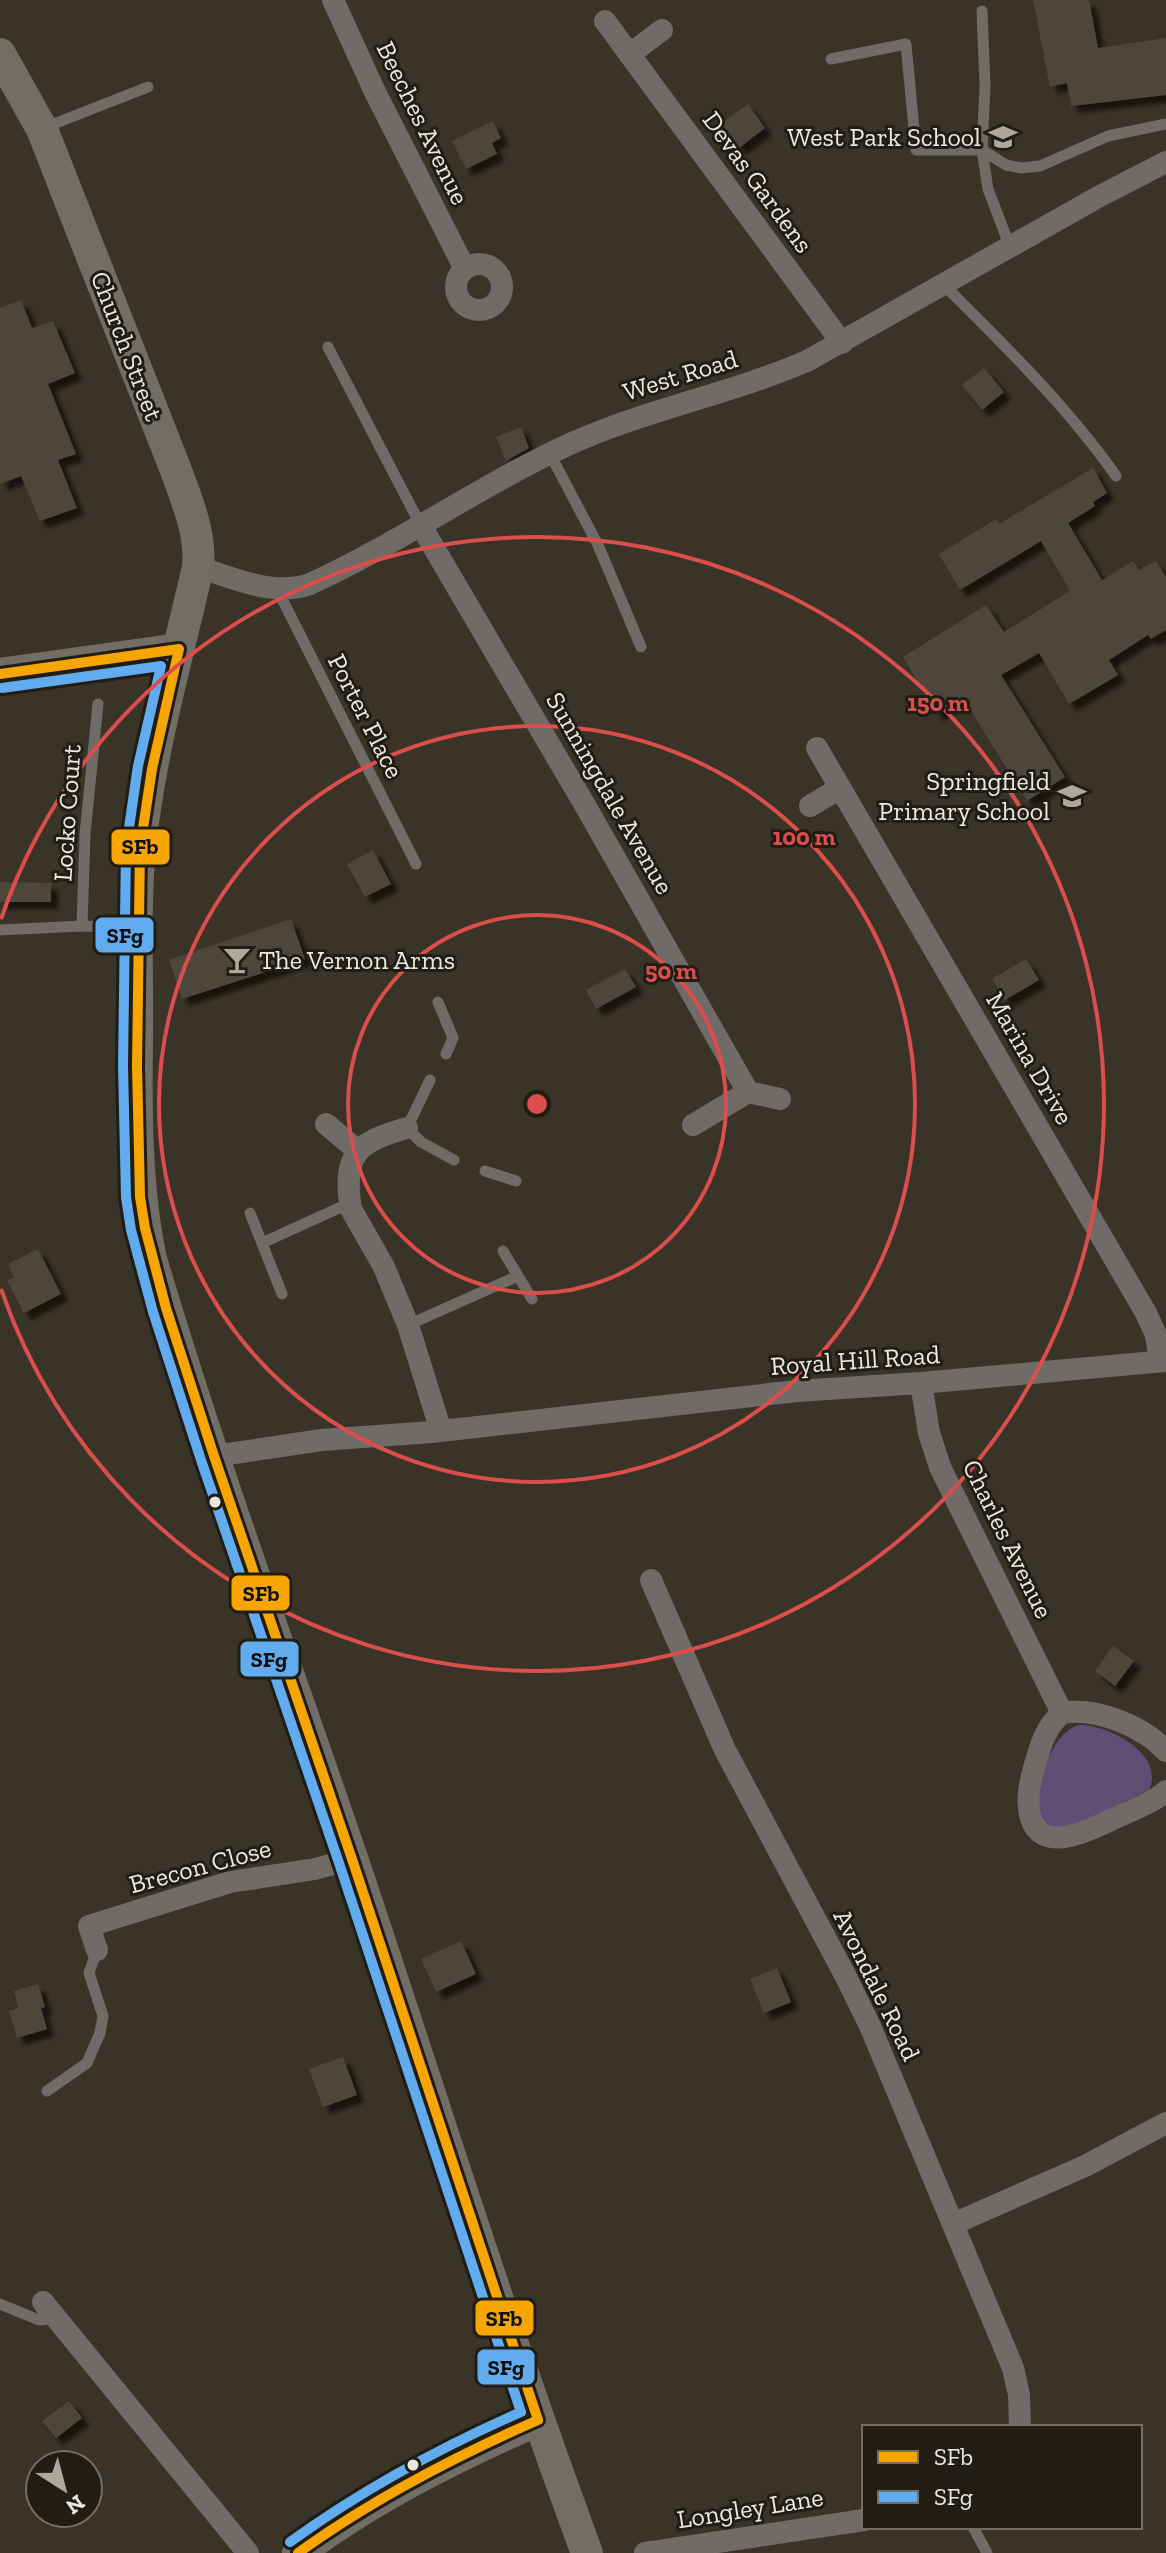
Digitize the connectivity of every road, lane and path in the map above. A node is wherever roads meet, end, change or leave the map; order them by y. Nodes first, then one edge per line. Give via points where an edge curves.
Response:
1 (333, 0) edge
2 (982, 11) dead end
3 (605, 21) dead end
4 (662, 30) dead end
5 (0, 54) edge
6 (630, 54) junction
7 (831, 59) dead end
8 (148, 87) dead end
9 (1166, 124) edge
10 (42, 129) junction
11 (982, 150) junction
12 (1166, 162) edge
13 (1010, 247) junction
14 (465, 269) dead end
15 (944, 285) junction
16 (842, 343) junction
17 (328, 347) dead end
18 (550, 454) junction
19 (1116, 476) dead end
20 (420, 524) junction
21 (198, 567) junction
22 (277, 589) junction
23 (641, 647) dead end
24 (179, 649) junction
25 (0, 674) edge
26 (98, 704) dead end
27 (817, 748) dead end
28 (840, 788) junction
29 (810, 806) dead end
30 (416, 864) dead end
31 (82, 926) junction
32 (138, 927) junction
33 (0, 930) edge
34 (438, 1002) dead end
35 (446, 1054) dead end
36 (430, 1080) dead end
37 (748, 1092) junction
38 (780, 1099) dead end
39 (326, 1124) dead end
40 (693, 1125) dead end
41 (407, 1128) junction
42 (357, 1150) junction
43 (454, 1160) dead end
44 (485, 1171) dead end
45 (516, 1181) dead end
46 (350, 1203) junction
47 (250, 1213) dead end
48 (262, 1243) junction
49 (503, 1251) dead end
50 (518, 1276) junction
51 (282, 1294) dead end
52 (532, 1299) dead end
53 (408, 1325) junction
54 (1163, 1361) edge
55 (921, 1383) junction
56 (441, 1431) junction
57 (214, 1456) junction
58 (651, 1580) dead end
59 (1062, 1713) junction
60 (1166, 1751) edge
61 (1166, 1791) edge
62 (352, 1859) junction
63 (97, 1950) joint
64 (47, 2091) dead end
65 (1164, 2129) edge
66 (953, 2224) junction
67 (0, 2304) edge
68 (50, 2310) joint
69 (538, 2420) junction
70 (1020, 2425) edge
71 (862, 2520) edge
72 (974, 2529) edge
73 (248, 2553) edge
74 (298, 2553) edge
75 (587, 2553) edge
76 (645, 2553) edge
77 (987, 2553) edge

1 - 14 street, Beeches Avenue
2 - 11 lane
3 - 6 street, Devas Gardens
4 - 6 street
5 - 10 street, Church Street
6 - 16 street, Devas Gardens
7 - 11 lane via 906,44 916,150
8 - 10 lane
9 - 11 lane via 1108,136 1040,166 1006,165
10 - 21 street, Church Street via 191,513
11 - 13 lane via 988,189
12 - 13 street, West Road
13 - 15 street, West Road
15 - 16 street, West Road
15 - 19 lane via 1041,381
16 - 18 street, West Road via 774,375 618,424
17 - 20 lane
18 - 20 street, West Road
18 - 23 lane via 598,545
20 - 22 street, West Road via 310,584
20 - 37 street, Sunningdale Avenue
21 - 22 street, West Road
21 - 24 street, Church Street
22 - 30 lane, Porter Place
24 - 25 street
24 - 32 street, Church Street via 145,811
26 - 31 lane, Locko Court
27 - 28 street, Marina Drive
28 - 29 street
28 - 54 street, Marina Drive via 1153,1324
31 - 32 lane
31 - 33 lane
32 - 57 street, Church Street via 140,1197 166,1308
34 - 35 lane via 453,1038
36 - 41 lane
37 - 38 street
37 - 40 street
39 - 42 street
41 - 42 street
41 - 43 lane
42 - 46 street via 351,1163
44 - 45 lane
46 - 48 lane
46 - 53 street
47 - 48 lane
48 - 51 lane
49 - 50 lane
50 - 52 lane
50 - 53 lane
53 - 56 street
54 - 55 street, Royal Hill Road
55 - 56 street, Royal Hill Road via 797,1391
55 - 59 street, Charles Avenue via 940,1467
56 - 57 street, Royal Hill Road via 322,1440
57 - 62 street, Church Street
58 - 66 street, Avondale Road via 725,1750 865,2015
59 - 60 street via 1082,1711 1113,1720
59 - 61 street via 1046,1733 1028,1787 1029,1810 1038,1831 1072,1836
62 - 63 street, Brecon Close via 230,1882 89,1926
62 - 69 street, Church Street
63 - 64 lane via 89,1973 103,2016 100,2033 87,2063
65 - 66 street
66 - 70 street, Avondale Road via 1013,2368
67 - 68 lane via 39,2320
68 - 73 street
69 - 74 street via 398,2488
69 - 75 street, Church Street
71 - 76 street, Longley Lane
72 - 77 lane

